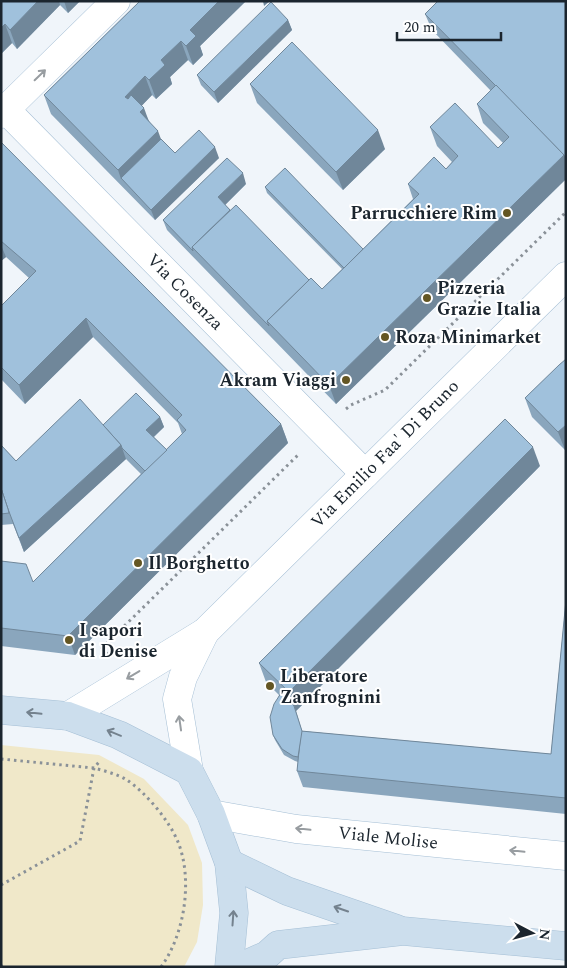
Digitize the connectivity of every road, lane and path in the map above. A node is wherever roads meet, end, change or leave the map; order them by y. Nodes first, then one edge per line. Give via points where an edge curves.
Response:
1 (116, 1) edge
2 (3, 112) edge
3 (566, 212) edge
4 (566, 276) edge
5 (345, 410) dead end
6 (303, 450) dead end
7 (365, 474) junction
8 (205, 632) junction
9 (102, 648) dead end
10 (1, 710) edge
11 (68, 716) junction
12 (1, 759) edge
13 (94, 768) junction
14 (189, 771) junction
15 (211, 814) junction
16 (566, 856) edge
17 (229, 863) junction
18 (1, 885) edge
19 (403, 931) junction
20 (566, 946) edge
21 (161, 967) edge
22 (229, 967) edge
23 (240, 967) edge

2 -> 1 street
2 - 7 street, Via Cosenza
3 - 5 path via 385,390
4 - 7 street, Via Emilio Faa' Di Bruno
6 - 9 path
7 - 8 street, Via Emilio Faa' Di Bruno
8 -> 11 street, Via Emilio Faa' Di Bruno
14 -> 8 street, Via Emilio Faa' Di Bruno via 177,699 183,677
11 -> 10 main road
14 -> 11 main road via 119,735
12 - 13 path
13 - 18 path via 80,841
13 - 21 path via 126,780 147,798 165,819 178,842 185,873 185,903 179,931
14 - 15 main road
16 -> 15 street, Viale Molise via 296,829
15 - 17 main road
19 -> 17 main road via 287,890
22 -> 17 main road via 234,912
19 - 20 main road
19 - 23 main road via 278,945 267,955

